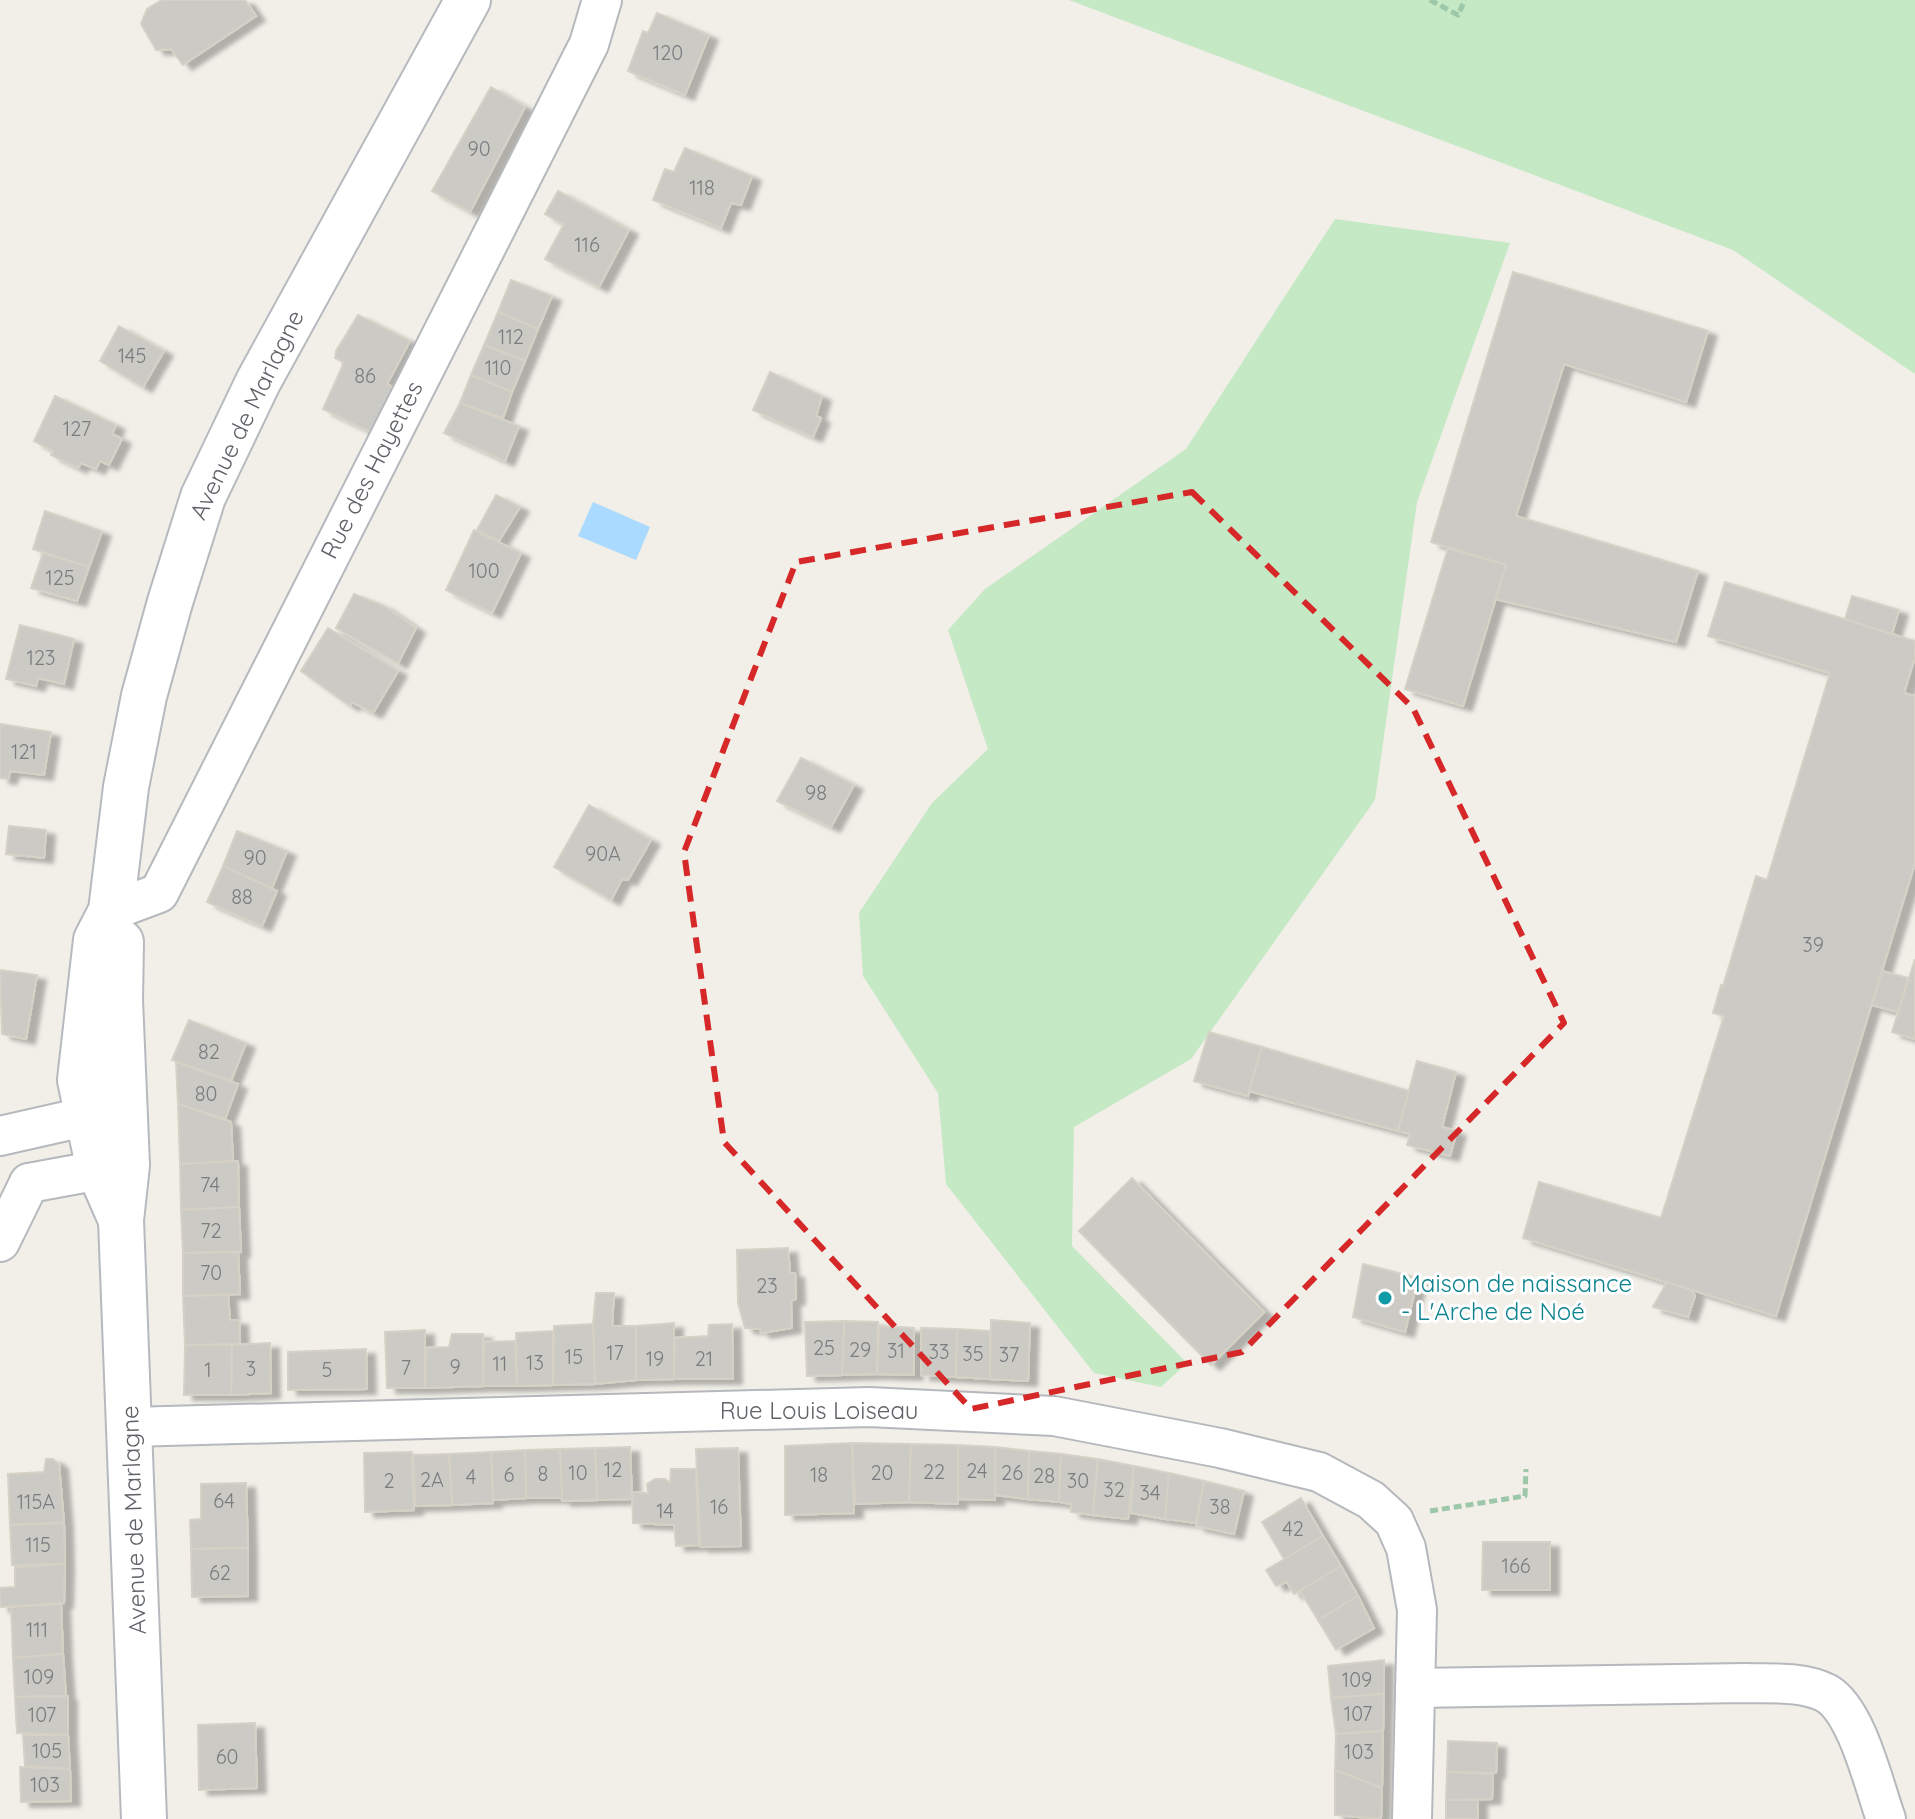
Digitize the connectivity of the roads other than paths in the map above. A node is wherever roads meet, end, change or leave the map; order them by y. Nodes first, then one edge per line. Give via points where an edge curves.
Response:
1 (468, 0) edge
2 (602, 0) edge
3 (111, 911) junction
4 (88, 1117) junction
5 (0, 1138) edge
6 (113, 1168) junction
7 (29, 1183) junction
8 (0, 1242) edge
9 (130, 1427) junction
10 (1415, 1688) junction
11 (144, 1819) edge
12 (1412, 1819) edge
13 (1886, 1819) edge

1 - 3 main road, Avenue de Marlagne via 258,382 203,497 144,696
2 - 3 street, Rue des Hayettes via 589,44 159,893
3 - 4 main road, Avenue de Marlagne via 96,940 80,1080
3 - 6 main road, Avenue de Marlagne via 121,939
4 - 5 street
4 - 6 main road, Avenue de Marlagne
5 - 7 street
6 - 7 street
6 - 9 main road, Avenue de Marlagne via 121,1220
7 - 8 street
9 - 10 street, Rue Louis Loiseau via 869,1407 1054,1416 1220,1448 1319,1472 1371,1500 1394,1521 1406,1548 1417,1610
9 - 11 main road, Avenue de Marlagne
10 - 12 street, Rue Louis Loiseau
10 - 13 street via 1746,1683 1798,1685 1827,1693 1845,1710

